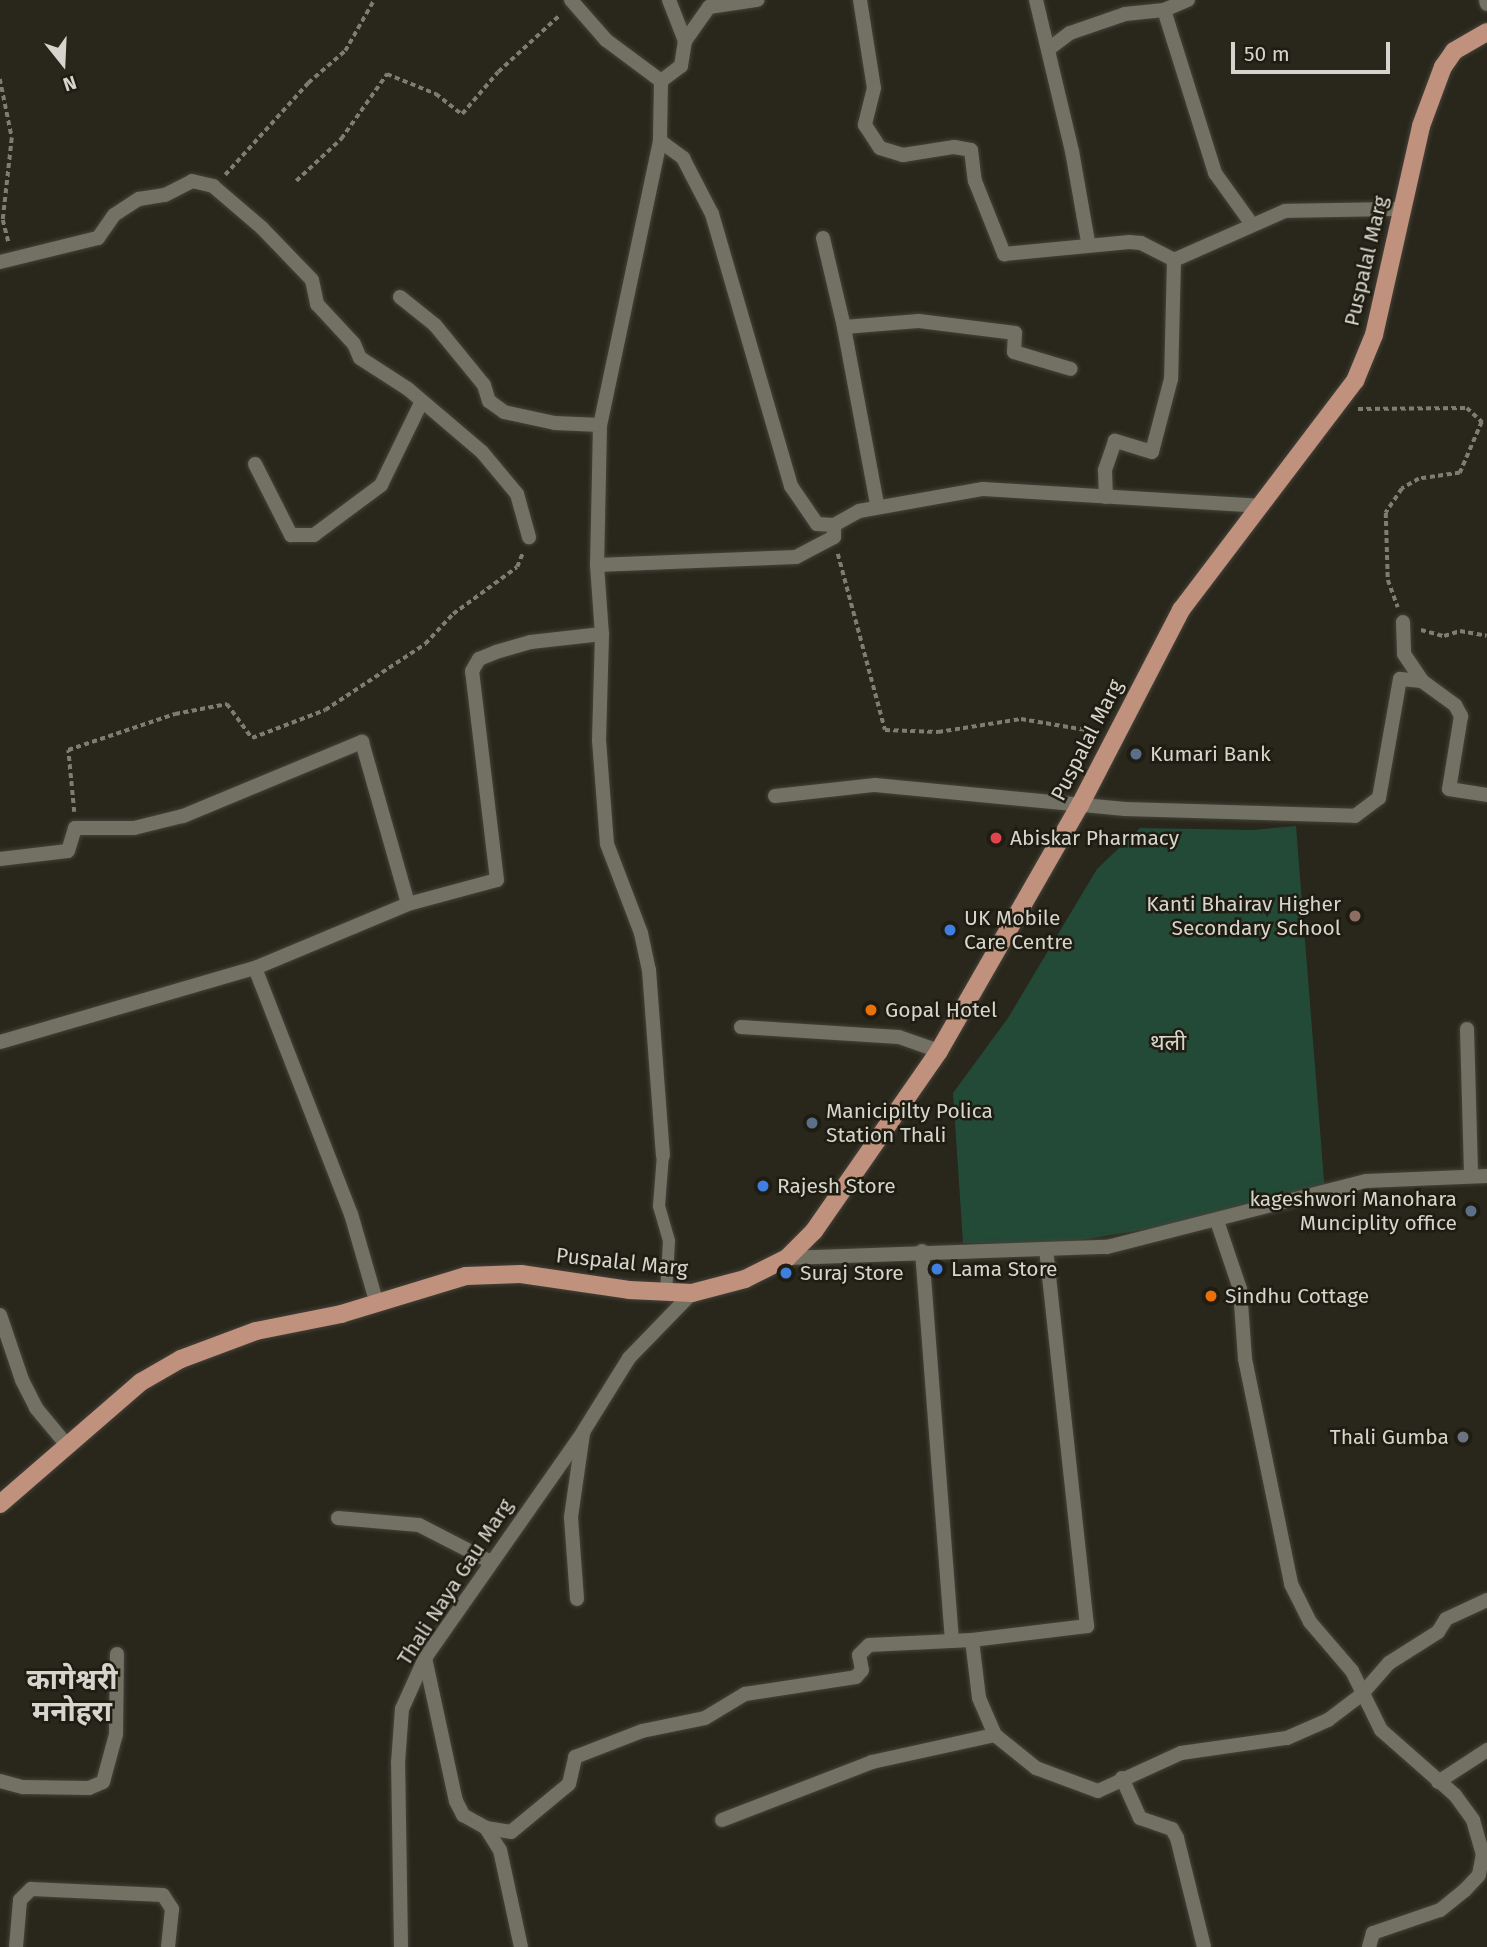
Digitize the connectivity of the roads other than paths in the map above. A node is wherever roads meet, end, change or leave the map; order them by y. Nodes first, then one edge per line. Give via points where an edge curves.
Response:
1 (669, 0) edge
2 (757, 0) edge
3 (860, 0) edge
4 (1036, 0) edge
5 (1188, 0) edge
6 (571, 2) edge
7 (1164, 10) junction
8 (1487, 32) edge
9 (685, 41) junction
10 (1050, 47) junction
11 (661, 81) junction
12 (660, 141) junction
13 (1401, 209) junction
14 (1248, 219) dead end
15 (824, 238) dead end
16 (1087, 242) junction
17 (1174, 260) junction
18 (7, 261) edge
19 (400, 297) dead end
20 (844, 327) junction
21 (1071, 369) dead end
22 (422, 401) junction
23 (600, 425) junction
24 (255, 464) dead end
25 (1105, 497) junction
26 (877, 504) junction
27 (1258, 506) junction
28 (834, 531) junction
29 (528, 537) road end
30 (597, 565) junction
31 (1403, 622) road end
32 (602, 635) junction
33 (1422, 681) junction
34 (1487, 795) edge
35 (775, 796) dead end
36 (1080, 805) junction
37 (0, 859) edge
38 (408, 904) junction
39 (256, 968) junction
40 (741, 1027) dead end
41 (1467, 1029) dead end
42 (0, 1042) edge
43 (939, 1051) junction
44 (663, 1155) joint
45 (1471, 1174) junction
46 (1487, 1176) edge
47 (1217, 1221) junction
48 (922, 1251) junction
49 (1046, 1251) junction
50 (787, 1258) junction
51 (692, 1293) junction
52 (666, 1294) junction
53 (377, 1304) junction
54 (0, 1315) edge
55 (583, 1432) junction
56 (66, 1444) junction
57 (0, 1504) edge
58 (338, 1518) dead end
59 (489, 1561) junction
60 (577, 1599) dead end
61 (1487, 1600) edge
62 (972, 1640) junction
63 (952, 1641) junction
64 (117, 1654) dead end
65 (425, 1658) junction
66 (1361, 1695) junction
67 (995, 1735) junction
68 (1487, 1750) edge
69 (1122, 1778) junction
70 (0, 1782) edge
71 (1438, 1782) junction
72 (722, 1820) dead end
73 (486, 1828) junction
74 (16, 1947) edge
75 (167, 1947) edge
76 (401, 1947) edge
77 (521, 1947) edge
78 (1203, 1947) edge
79 (1369, 1947) edge

1 - 9 street
2 - 9 street via 709,7
3 - 16 street via 874,88 865,125 880,148 903,155 954,147 971,150 975,181 1004,254
4 - 10 street
5 - 7 street
6 - 11 street via 606,40
7 - 10 street via 1125,14 1070,33
7 - 14 street via 1215,173
8 - 13 main road, Puspalal Marg via 1454,51 1443,67 1421,126
9 - 11 street via 681,66
10 - 16 street
11 - 12 street
12 - 23 street
12 - 28 street via 683,158 712,214 791,486 817,524
13 - 17 street via 1285,211
13 - 27 main road, Puspalal Marg via 1374,335 1338,409
15 - 20 street
16 - 17 street via 1141,243
17 - 25 street via 1171,379 1152,452 1115,441 1105,470
18 - 22 street via 98,238 114,215 139,199 165,195 192,181 214,186 312,280 317,304 354,344 360,358
19 - 23 street via 435,325 484,385 489,401 504,412 555,423
20 - 21 street via 919,321 1015,333 1014,352
20 - 26 street
22 - 24 street via 381,485 314,535 291,535
22 - 29 street via 482,452 517,494
23 - 30 street
25 - 26 street via 983,489
25 - 27 street
26 - 28 street
27 - 36 main road, Puspalal Marg via 1181,610
28 - 30 street via 796,557
30 - 32 street
31 - 33 street via 1404,654
32 - 38 street via 531,642 479,659 472,671 497,880
32 - 44 street via 599,740 607,844 641,933 649,970
33 - 34 street via 1455,705 1461,716 1449,789
33 - 36 street via 1400,679 1379,799 1355,816
35 - 36 street via 875,785
36 - 43 main road, Puspalal Marg
37 - 38 street via 68,851 75,828 134,828 183,816 362,742
38 - 39 street
39 - 42 street
39 - 53 street via 351,1214
40 - 43 street via 899,1037
41 - 45 street
43 - 50 main road, Puspalal Marg via 814,1231
44 - 52 lane via 659,1206 668,1241
45 - 46 street
45 - 47 street via 1366,1181 1296,1196
47 - 49 street via 1107,1247
47 - 66 street via 1240,1289 1245,1359 1292,1584 1310,1622 1352,1671
48 - 49 street
48 - 50 street
48 - 63 street
49 - 62 street via 1087,1626
50 - 51 main road, Puspalal Marg via 745,1279
51 - 52 main road, Puspalal Marg
51 - 55 street, Thali Naya Gau Marg via 629,1358
52 - 53 main road, Puspalal Marg via 496,1273 432,1285
53 - 56 main road, Puspalal Marg via 256,1331 181,1359 141,1381
54 - 56 street via 36,1408
55 - 59 street, Thali Naya Gau Marg
55 - 60 street via 571,1517
56 - 57 main road, Puspalal Marg
58 - 59 street via 419,1525
59 - 65 street, Thali Naya Gau Marg
61 - 66 street via 1446,1619 1438,1632 1389,1663
62 - 63 street
62 - 67 street via 979,1699
63 - 73 street via 869,1645 859,1655 862,1670 856,1677 745,1695 705,1718 602,1744 575,1757 569,1784 511,1832
64 - 70 street via 116,1734 103,1782 89,1788
65 - 73 street via 456,1801 463,1815
65 - 76 street, Thali Naya Gau Marg via 402,1709 398,1763
66 - 69 street via 1328,1720 1287,1738 1181,1753
66 - 71 street via 1381,1730
67 - 69 street via 1059,1780 1098,1791
67 - 72 street via 872,1762
68 - 71 street
69 - 78 street via 1140,1818 1172,1829 1177,1838
71 - 79 street via 1474,1820 1482,1854 1479,1875 1440,1910 1373,1933
73 - 77 street via 500,1850
74 - 75 street via 20,1900 31,1889 163,1895 172,1909

